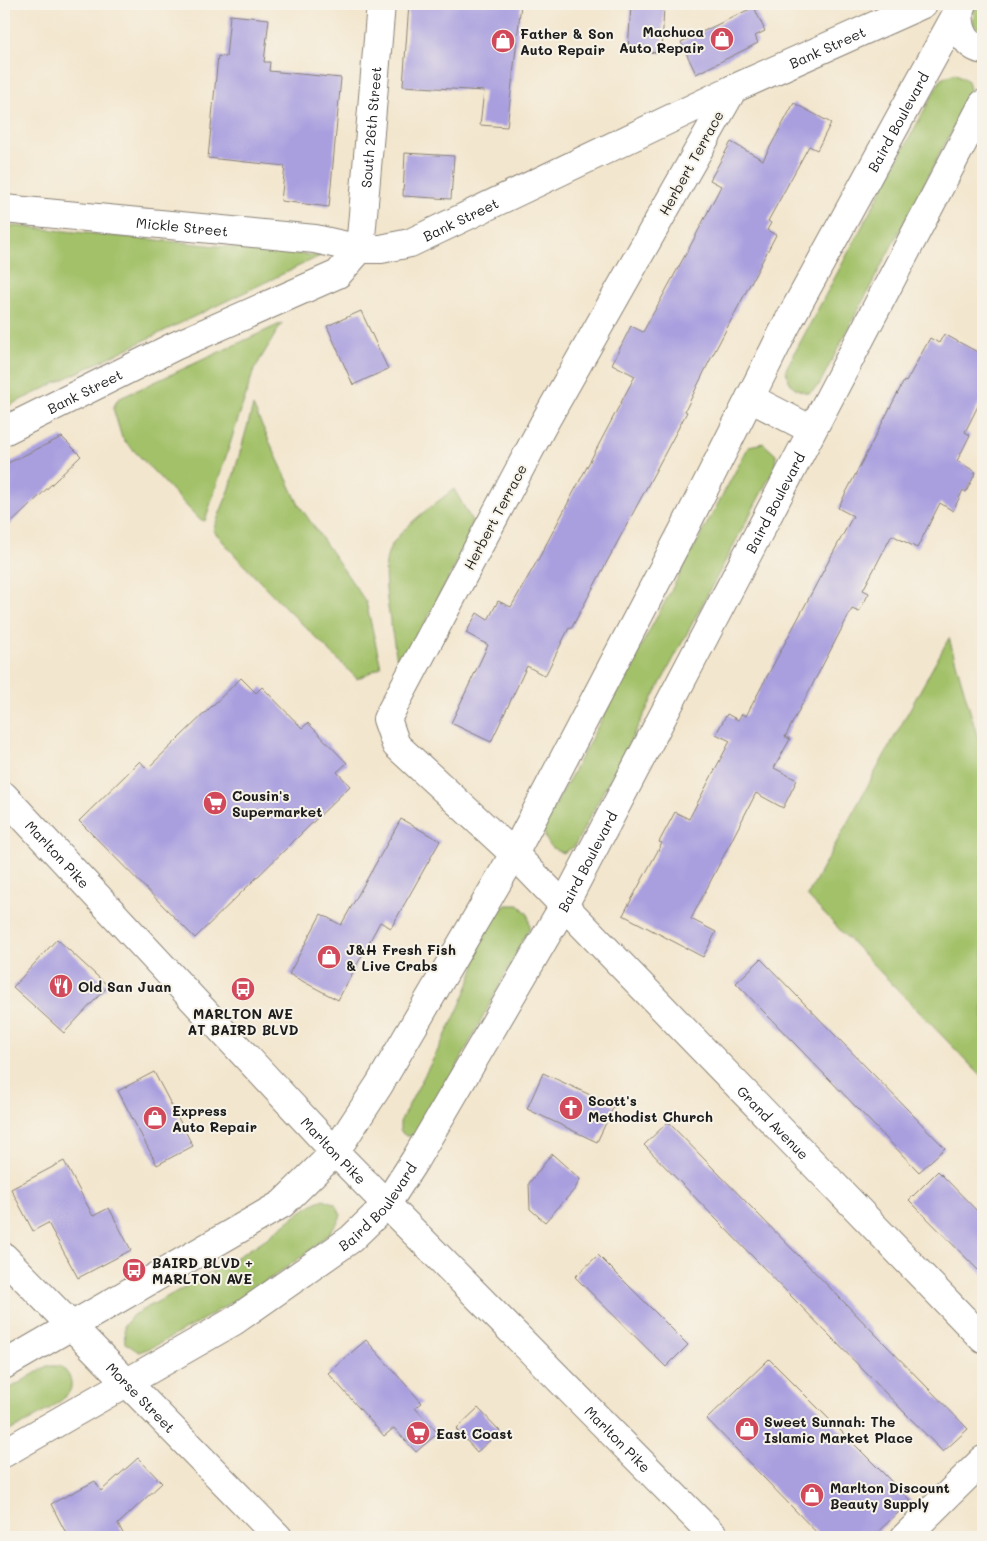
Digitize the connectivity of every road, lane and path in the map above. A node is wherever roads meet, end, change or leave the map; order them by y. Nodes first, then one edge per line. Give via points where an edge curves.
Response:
1 (381, 4) edge
2 (923, 4) edge
3 (957, 5) edge
4 (983, 50) edge
5 (733, 89) junction
6 (983, 104) edge
7 (4, 209) edge
8 (360, 249) junction
9 (750, 398) junction
10 (812, 430) junction
11 (4, 432) edge
12 (4, 796) edge
13 (514, 854) junction
14 (563, 907) junction
15 (335, 1152) junction
16 (386, 1204) junction
17 (4, 1257) edge
18 (71, 1326) junction
19 (983, 1339) edge
20 (4, 1365) edge
21 (128, 1382) junction
22 (4, 1453) edge
23 (983, 1460) edge
24 (278, 1537) edge
25 (715, 1537) edge
26 (904, 1537) edge

1 - 8 main road, South 26th Street
2 - 5 main road, Bank Street
3 - 4 main road, Baird Boulevard via 963,35
3 - 9 main road, Baird Boulevard
5 - 8 main road, Bank Street via 410,243
5 - 13 main road, Herbert Terrace via 544,425 387,719 396,744
6 - 10 main road, Baird Boulevard
7 - 8 main road, Mickle Street via 315,239
8 - 11 main road, Bank Street via 338,274 176,346
9 - 10 main road
9 - 13 main road, Baird Boulevard
10 - 14 main road, Baird Boulevard
12 - 15 main road, Marlton Pike
13 - 14 main road, Herbert Terrace
13 - 15 main road, Baird Boulevard via 379,1085
14 - 16 main road, Baird Boulevard
14 - 19 main road, Grand Avenue
15 - 16 main road, Marlton Pike
15 - 18 main road, Baird Boulevard via 282,1204
16 - 21 main road, Baird Boulevard via 351,1239 234,1321
16 - 25 main road, Marlton Pike
17 - 18 main road, Morse Street
18 - 20 main road, Baird Boulevard
18 - 21 main road, Morse Street
21 - 22 main road, Baird Boulevard
21 - 24 main road, Morse Street
23 - 26 main road

